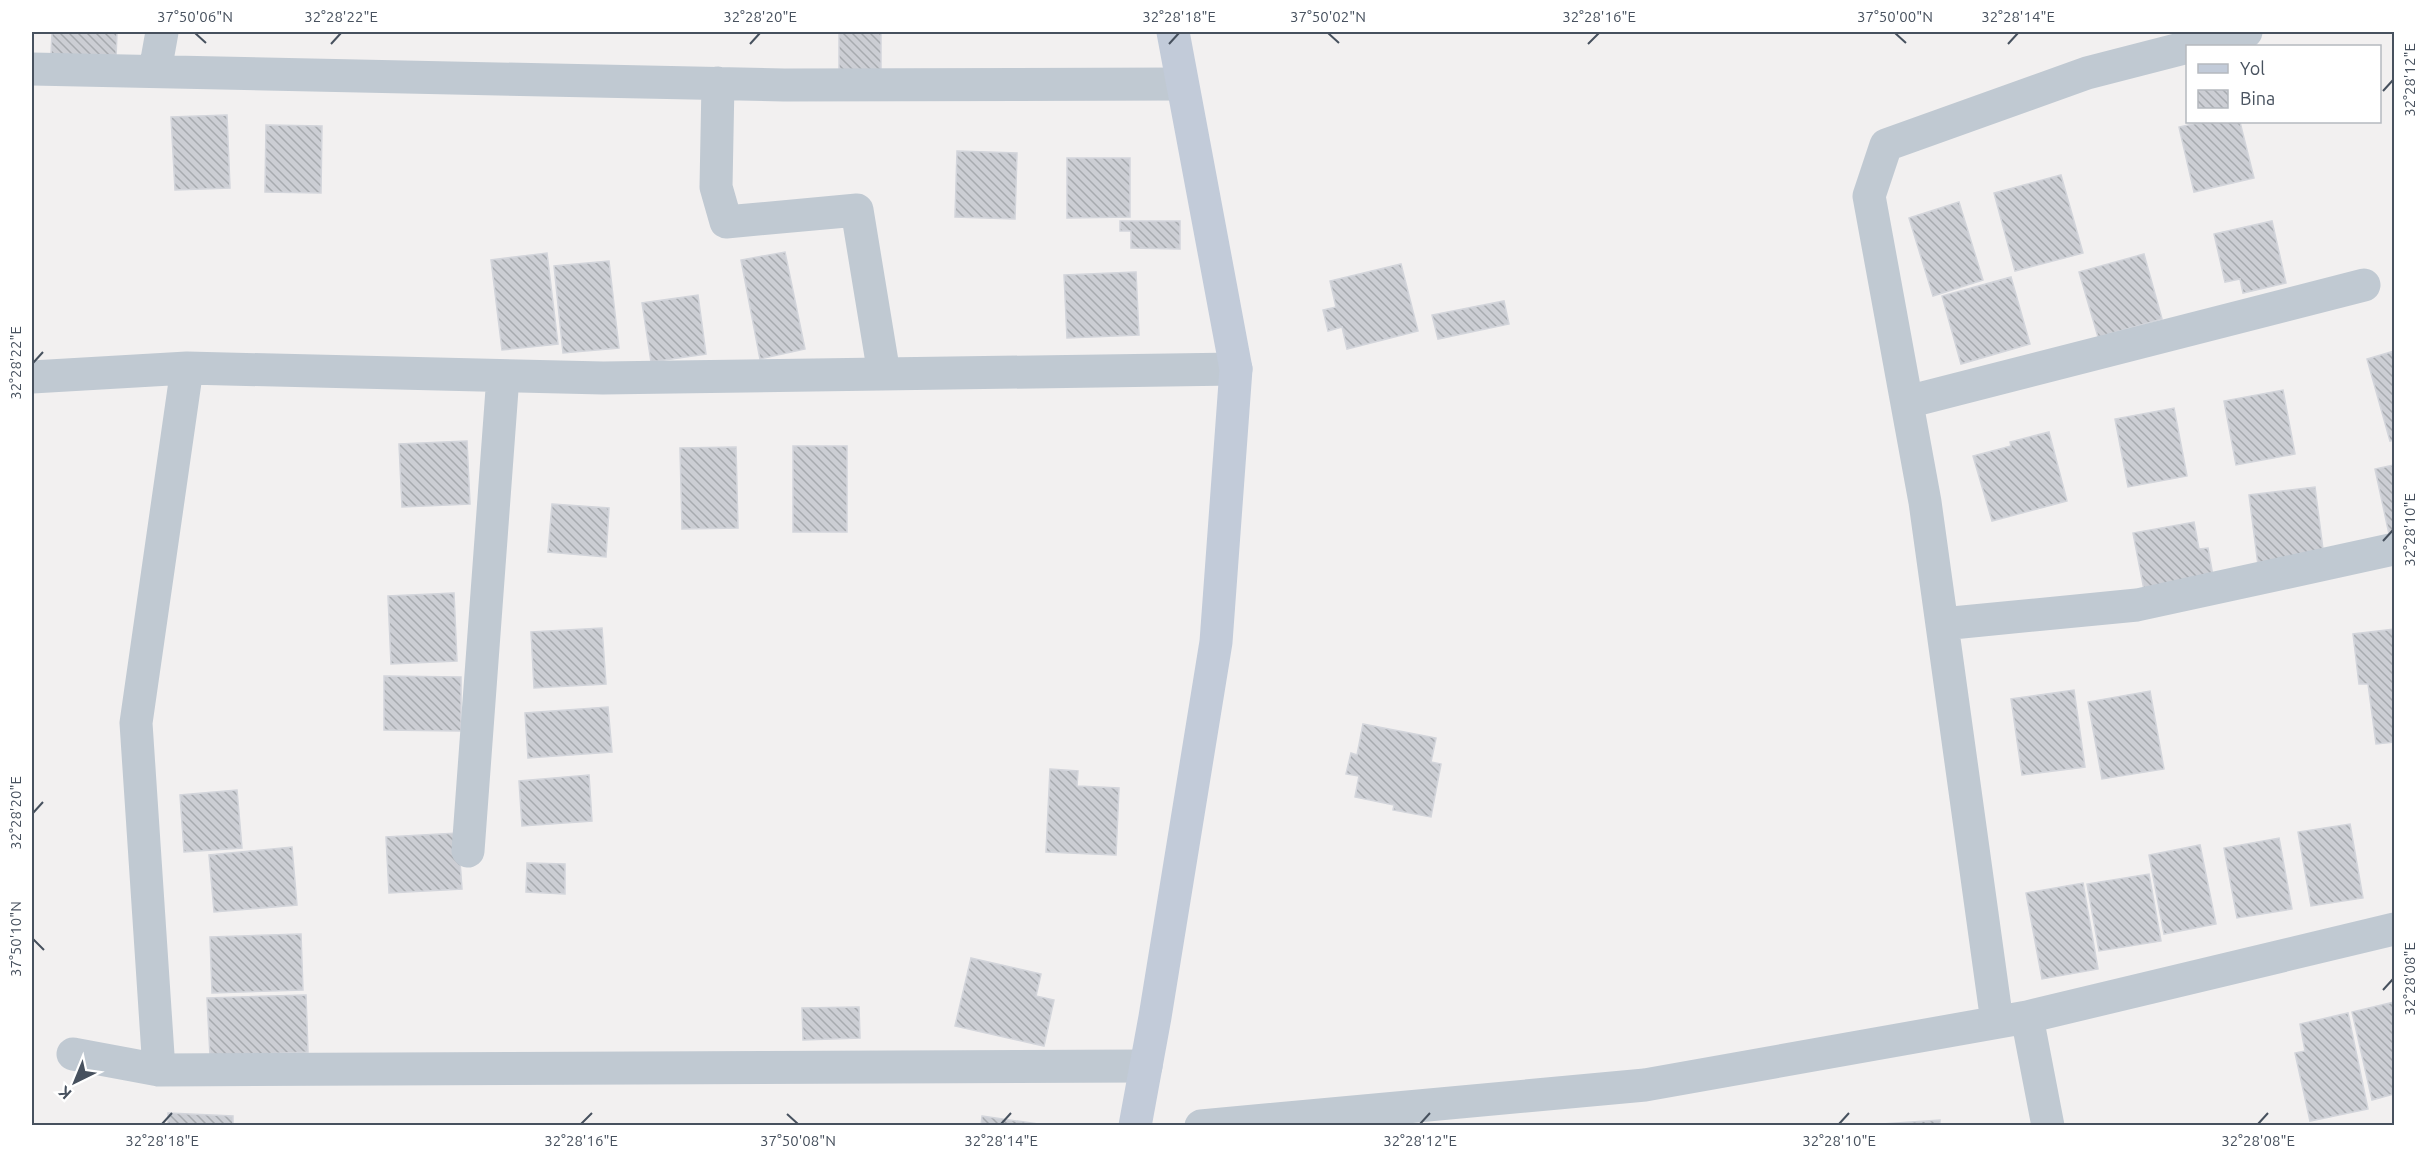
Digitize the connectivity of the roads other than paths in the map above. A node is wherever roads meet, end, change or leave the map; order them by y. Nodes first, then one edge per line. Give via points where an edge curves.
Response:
1 (162, 32) edge
2 (1173, 32) edge
3 (2246, 32) edge
4 (2196, 45) edge
5 (2186, 48) edge
6 (32, 69) edge
7 (155, 71) junction
8 (718, 83) junction
9 (1182, 84) junction
10 (2364, 285) dead end
11 (187, 368) junction
12 (1236, 369) junction
13 (884, 374) junction
14 (503, 376) junction
15 (32, 377) edge
16 (1907, 402) junction
17 (2394, 549) edge
18 (1942, 624) junction
19 (468, 851) dead end
20 (2394, 929) edge
21 (2012, 1020) junction
22 (73, 1054) dead end
23 (1146, 1066) junction
24 (159, 1070) junction
25 (1134, 1125) edge
26 (1201, 1125) edge
27 (2048, 1125) edge

1 - 7 street
2 - 9 street
3 - 4 street
5 - 16 street via 2087,73 1886,145 1869,196
6 - 7 street
7 - 8 street
8 - 9 street
8 - 13 street via 716,187 726,222 857,210
9 - 12 street
10 - 16 street
11 - 14 street
11 - 15 street
11 - 24 street via 136,723
12 - 13 street
12 - 23 street via 1216,642
13 - 14 street
14 - 19 street
16 - 18 street
17 - 18 street via 2137,605
18 - 21 street
20 - 21 street
21 - 26 street via 1645,1085
21 - 27 street
22 - 24 street
23 - 24 street
23 - 25 street

